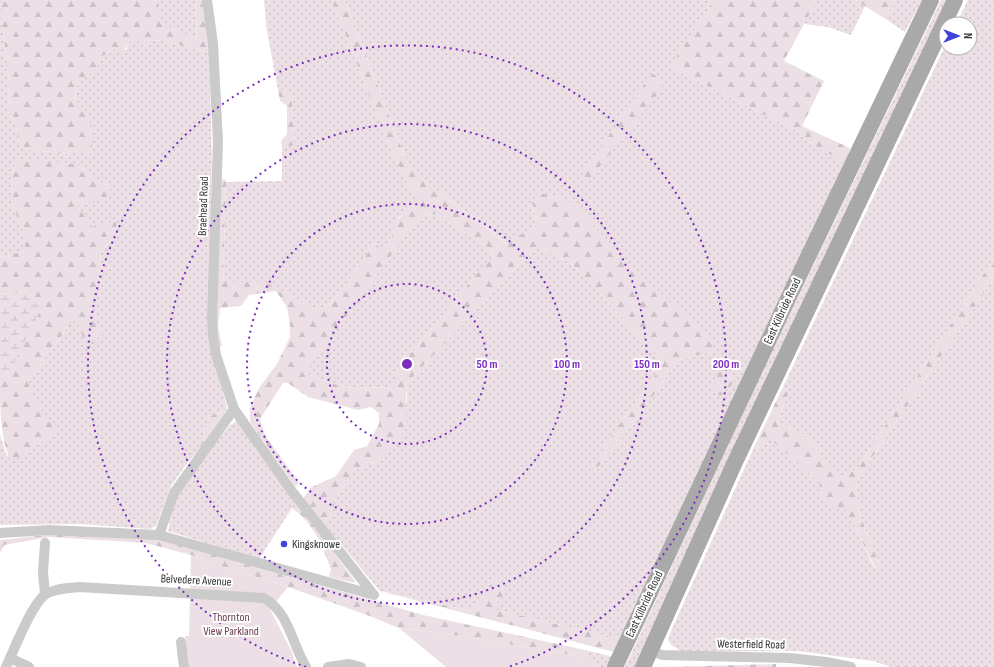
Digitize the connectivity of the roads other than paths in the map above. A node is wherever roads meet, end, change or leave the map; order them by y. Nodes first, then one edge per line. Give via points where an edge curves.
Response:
1 (206, 0) edge
2 (931, 0) edge
3 (955, 0) edge
4 (234, 409) junction
5 (0, 533) edge
6 (159, 535) junction
7 (45, 543) dead end
8 (45, 594) junction
9 (181, 642) dead end
10 (650, 650) junction
11 (8, 662) edge
12 (29, 667) edge
13 (184, 667) edge
14 (306, 667) edge
15 (328, 667) edge
16 (361, 667) edge
17 (615, 667) edge
18 (643, 667) edge
19 (851, 667) edge

1 - 4 street, Braehead Road via 213,44 218,142 213,336 216,355
2 - 17 main road, East Kilbride Road
3 - 10 main road, East Kilbride Road via 735,462
4 - 6 street via 174,493
4 - 6 street, Braehead Road via 291,490 374,595
5 - 6 street via 48,530
7 - 8 street
8 - 11 street via 34,606
8 - 14 street, Belvedere Avenue via 61,588 79,587 264,598 279,609
9 - 13 street
10 - 18 main road, East Kilbride Road
10 - 19 street, Westerfield Road via 662,655 790,658
11 - 12 street
15 - 16 street via 349,664

